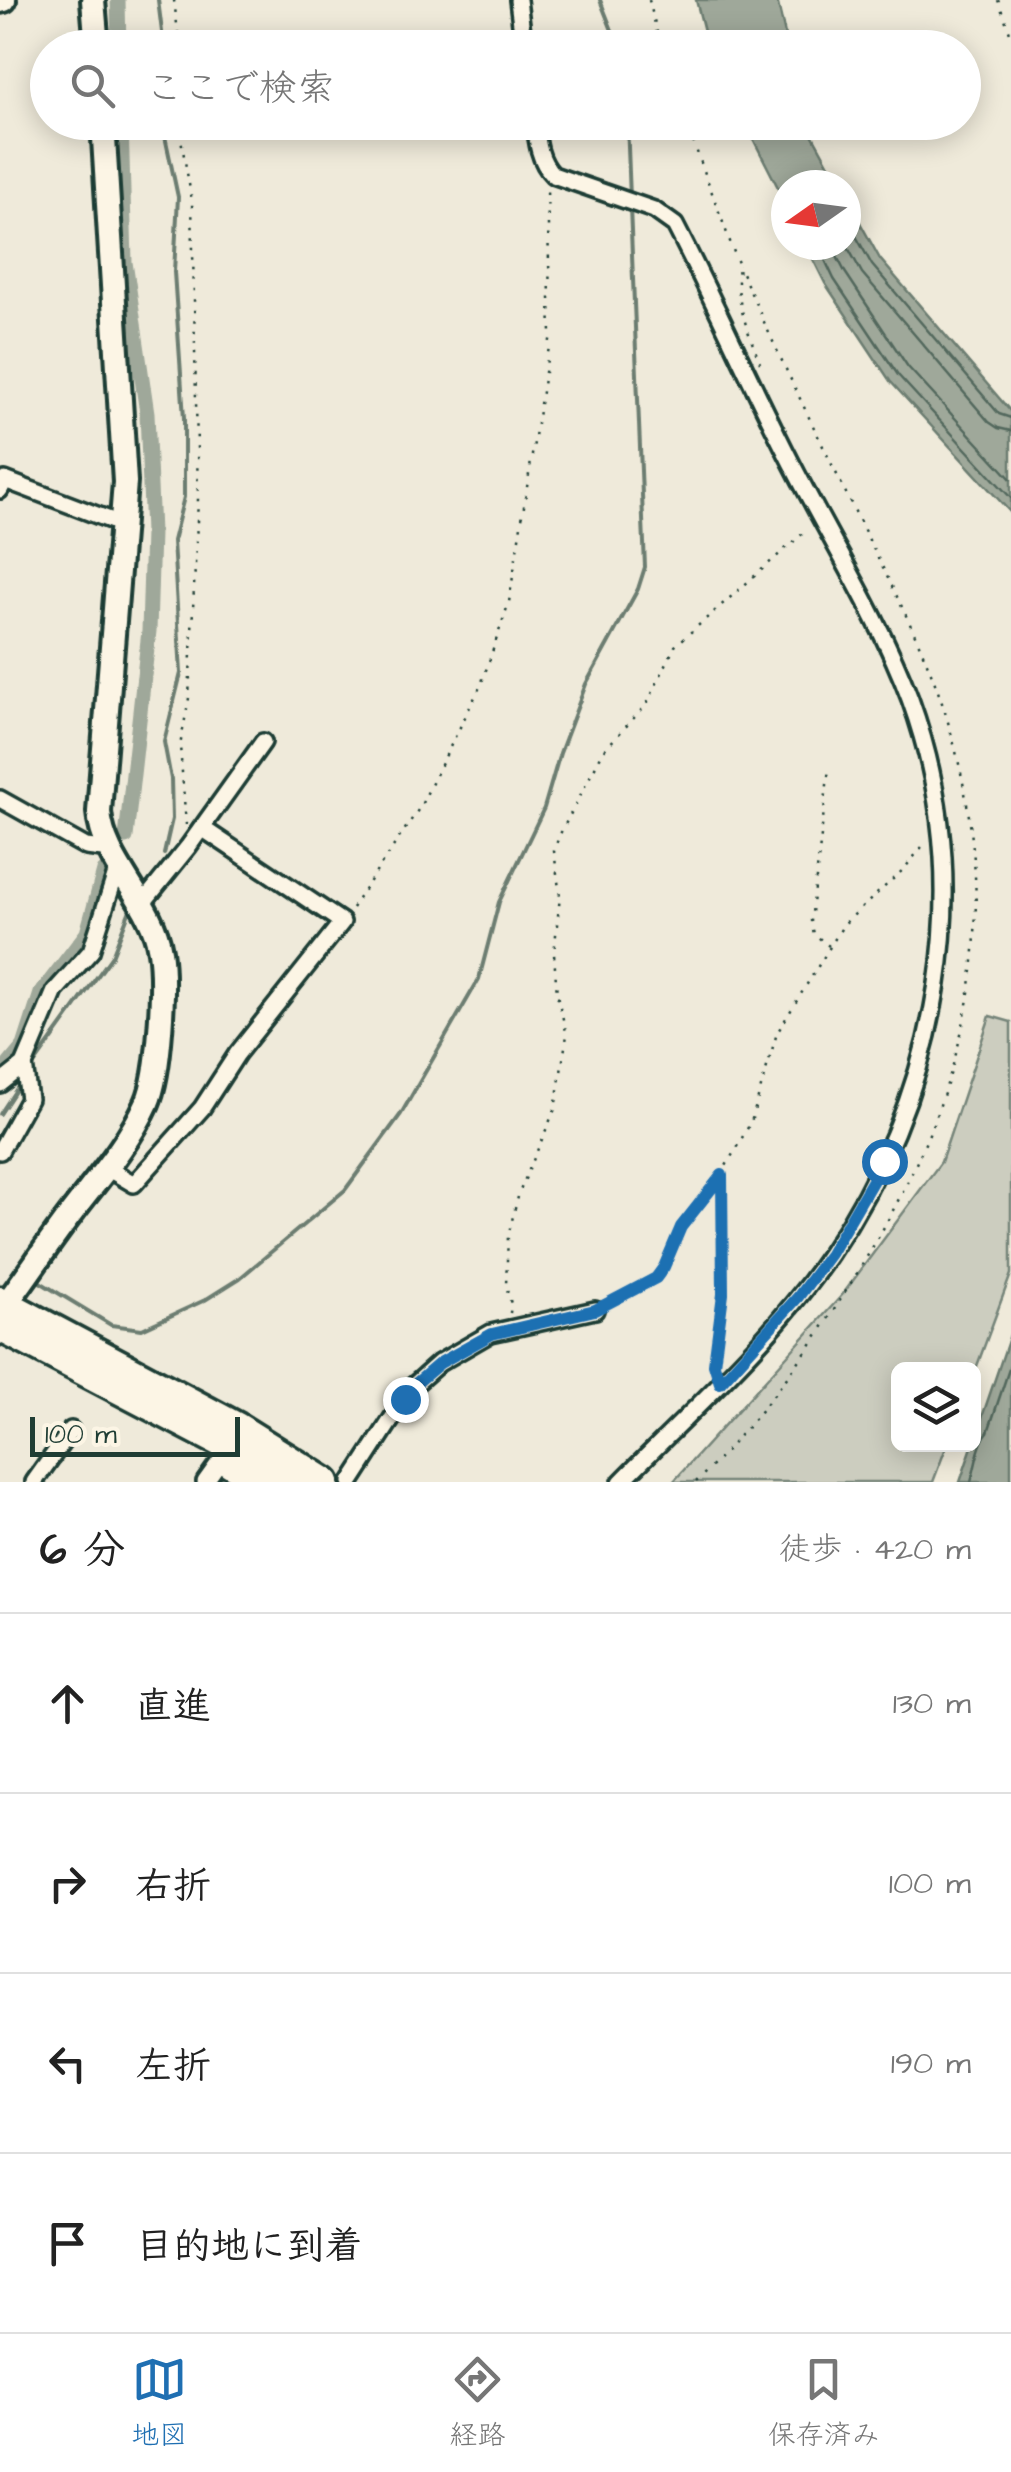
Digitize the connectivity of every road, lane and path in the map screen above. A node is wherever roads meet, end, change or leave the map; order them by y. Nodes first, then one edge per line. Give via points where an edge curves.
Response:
1 (93, 0) edge
2 (174, 0) edge
3 (518, 0) edge
4 (649, 0) edge
5 (998, 0) edge
6 (96, 30) edge
7 (178, 30) edge
8 (522, 30) edge
9 (656, 30) edge
10 (1011, 35) edge
11 (103, 140) edge
12 (181, 140) edge
13 (537, 140) edge
14 (692, 140) edge
15 (546, 168) junction
16 (738, 266) junction
17 (764, 374) dead end
18 (2, 483) edge
19 (820, 518) junction
20 (123, 524) junction
21 (263, 742) dead end
22 (829, 768) dead end
23 (0, 799) edge
24 (941, 827) junction
25 (202, 828) junction
26 (188, 846) junction
27 (114, 858) junction
28 (142, 904) junction
29 (342, 922) junction
30 (830, 947) junction
31 (24, 1065) junction
32 (0, 1084) edge
33 (0, 1151) edge
34 (107, 1168) junction
35 (722, 1175) junction
36 (595, 1310) joint
37 (2, 1311) edge
38 (507, 1329) junction
39 (720, 1383) junction
40 (70, 1430) dead end
41 (224, 1455) junction
42 (356, 1480) edge
43 (34, 1482) edge
44 (205, 1482) edge
45 (250, 1482) edge
46 (286, 1482) edge
47 (325, 1482) edge
48 (621, 1482) edge
49 (696, 1482) edge

1 - 6 street
2 - 7 path
3 - 8 street
4 - 9 path
5 - 10 path
11 - 20 street
12 - 26 path via 192,201 198,480 180,746
13 - 15 street
14 - 16 path
15 - 19 street via 654,210 675,225
15 - 29 path via 550,334 509,602 481,685 420,807
16 - 17 path via 743,319
16 - 49 path via 944,708 975,842 977,926 974,980 957,1058 902,1198 818,1336
18 - 20 street
19 - 24 street via 909,696
19 - 38 path via 675,646 646,704 604,750 559,836 554,954 567,1035 555,1109 508,1236
20 - 27 street via 100,798 100,828
21 - 25 street
22 - 30 path via 811,921 814,934
23 - 27 street
24 - 30 path via 857,908
24 - 39 street via 940,966 904,1116 830,1254
25 - 26 street
25 - 29 street
26 - 28 street
27 - 28 street
27 - 31 street via 92,951 55,991
28 - 34 street via 160,950 154,1074 148,1101
29 - 34 street via 236,1054 202,1108 134,1184
30 - 35 path via 777,1032 751,1122
31 - 32 street
31 - 33 street via 29,1100
34 - 37 street
35 - 36 path via 681,1227 656,1278
35 - 39 path via 723,1294 714,1364
36 - 38 street
37 - 41 highway
37 - 47 highway via 237,1426
38 - 42 street via 440,1363 413,1386
39 - 48 street
40 - 43 street
41 - 44 street
41 - 45 street
41 - 46 highway

